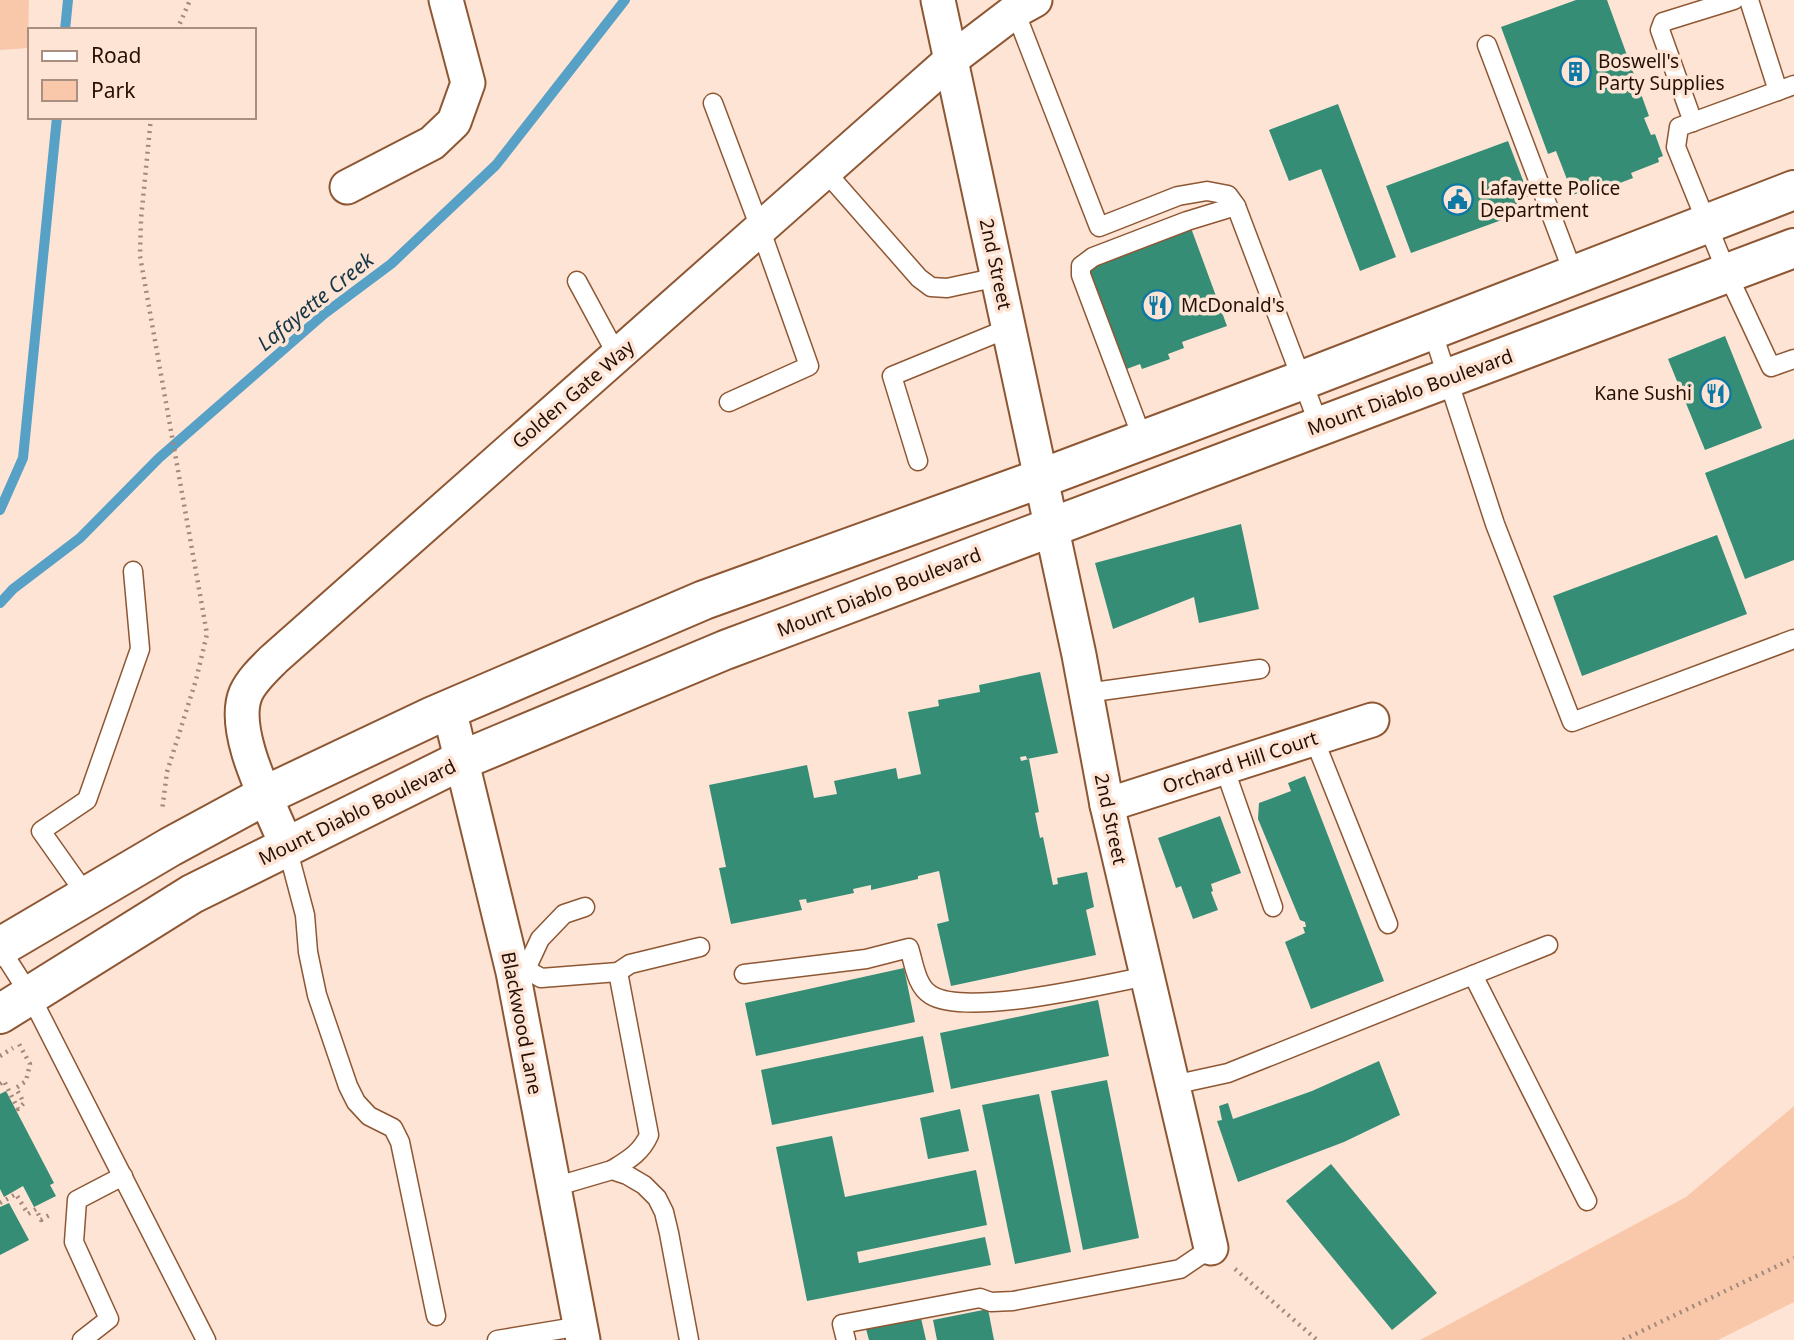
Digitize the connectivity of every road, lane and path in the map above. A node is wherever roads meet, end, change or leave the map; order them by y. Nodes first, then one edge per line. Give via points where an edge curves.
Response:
1 (190, 0) edge
2 (446, 0) edge
3 (938, 0) edge
4 (1734, 0) edge
5 (1749, 0) edge
6 (1025, 6) edge
7 (178, 28) edge
8 (1487, 46) dead end
9 (952, 59) junction
10 (1786, 88) edge
11 (713, 103) dead end
12 (151, 119) edge
13 (1693, 122) junction
14 (825, 171) junction
15 (347, 187) dead end
16 (1794, 190) edge
17 (1236, 206) junction
18 (1707, 223) junction
19 (760, 228) junction
20 (1794, 248) edge
21 (1727, 273) junction
22 (1574, 275) junction
23 (999, 277) junction
24 (578, 281) dead end
25 (1009, 328) junction
26 (1432, 330) junction
27 (617, 355) junction
28 (1794, 359) edge
29 (1446, 377) junction
30 (1300, 381) junction
31 (729, 402) dead end
32 (1319, 425) junction
33 (1143, 440) junction
34 (918, 461) dead end
35 (1042, 478) junction
36 (1052, 527) junction
37 (132, 571) dead end
38 (1794, 639) edge
39 (1260, 668) dead end
40 (1086, 692) junction
41 (449, 709) junction
42 (1372, 720) dead end
43 (1314, 738) junction
44 (462, 760) junction
45 (1224, 767) junction
46 (266, 795) junction
47 (1107, 805) junction
48 (170, 847) junction
49 (287, 847) junction
50 (87, 896) junction
51 (585, 907) dead end
52 (1273, 907) dead end
53 (1388, 924) dead end
54 (1548, 945) dead end
55 (700, 947) dead end
56 (0, 948) edge
57 (519, 970) junction
58 (618, 972) junction
59 (744, 974) dead end
60 (1473, 975) junction
61 (1147, 976) junction
62 (16, 1018) edge
63 (0, 1084) edge
64 (1173, 1085) junction
65 (612, 1170) junction
66 (123, 1176) junction
67 (554, 1187) junction
68 (77, 1200) junction
69 (1587, 1201) dead end
70 (0, 1203) edge
71 (1211, 1248) junction
72 (1794, 1258) edge
73 (436, 1316) dead end
74 (582, 1333) edge
75 (82, 1340) edge
76 (206, 1340) edge
77 (497, 1340) edge
78 (689, 1340) edge
79 (846, 1340) edge
80 (1317, 1340) edge
81 (1623, 1340) edge

1 - 7 path
2 - 15 street via 468,83 454,122 432,143
3 - 9 street, 2nd Street
4 - 13 lane via 1663,22 1660,30
5 - 10 lane
6 - 9 street, Golden Gate Way
6 - 17 lane via 1099,228 1178,196 1207,191 1228,195
8 - 22 lane
9 - 14 street, Golden Gate Way
9 - 23 street, 2nd Street
10 - 13 lane
11 - 19 lane
12 - 48 path via 141,256 207,634 167,772 162,831
13 - 18 lane via 1679,127 1676,147
14 - 19 street, Golden Gate Way
14 - 23 lane via 931,287
16 - 18 main road
17 - 30 lane
17 - 33 lane via 1093,257 1081,266
18 - 21 lane
18 - 22 main road
19 - 27 street, Golden Gate Way
19 - 31 lane via 809,366
20 - 21 main road, Mount Diablo Boulevard
21 - 28 lane via 1771,367
21 - 29 main road, Mount Diablo Boulevard
22 - 26 main road
23 - 25 street, 2nd Street
24 - 27 lane
25 - 34 lane via 892,376
25 - 35 street, 2nd Street
26 - 29 lane
26 - 30 main road
27 - 46 street, Golden Gate Way via 258,675 241,712 243,733
29 - 32 main road, Mount Diablo Boulevard
29 - 38 lane via 1495,524 1573,722
30 - 32 lane
30 - 33 main road
32 - 36 main road, Mount Diablo Boulevard
33 - 35 main road
35 - 36 street, 2nd Street
35 - 41 main road via 704,600
36 - 40 street, 2nd Street
36 - 44 main road, Mount Diablo Boulevard via 725,650
37 - 50 lane via 140,649 87,800 41,831
39 - 40 lane
40 - 47 street, 2nd Street
41 - 44 street, Blackwood Lane
41 - 46 main road
42 - 43 street, Orchard Hill Court
43 - 45 street, Orchard Hill Court
43 - 53 lane
44 - 49 main road, Mount Diablo Boulevard
44 - 57 street, Blackwood Lane
45 - 47 street, Orchard Hill Court
45 - 52 lane
46 - 48 main road
46 - 49 street, Golden Gate Way
47 - 61 street, 2nd Street
48 - 50 main road
49 - 62 main road, Mount Diablo Boulevard via 192,894
49 - 73 lane via 305,915 317,995 348,1086 369,1116 393,1128 400,1142
50 - 56 main road
51 - 57 lane via 564,914
54 - 60 lane
55 - 58 lane via 630,964
56 - 62 lane
57 - 58 lane via 541,978
57 - 67 street, Blackwood Lane
58 - 65 lane via 649,1135 635,1156
59 - 61 lane via 866,959 909,948 929,994 960,1003 1013,1000
60 - 64 lane via 1228,1073
60 - 69 lane
61 - 64 street, 2nd Street
62 - 63 path via 30,1064 26,1081 16,1088 24,1103 18,1109 4,1082
62 - 66 lane
64 - 71 street, 2nd Street
65 - 67 lane
65 - 78 lane via 644,1185 664,1212
66 - 68 lane
66 - 76 lane
67 - 74 street, Blackwood Lane
68 - 70 path via 41,1220 36,1209 28,1214 16,1194
68 - 75 lane via 74,1242 109,1319
71 - 79 lane via 1180,1269 1013,1301 980,1298 842,1324
71 - 80 path
72 - 81 path
74 - 77 lane

